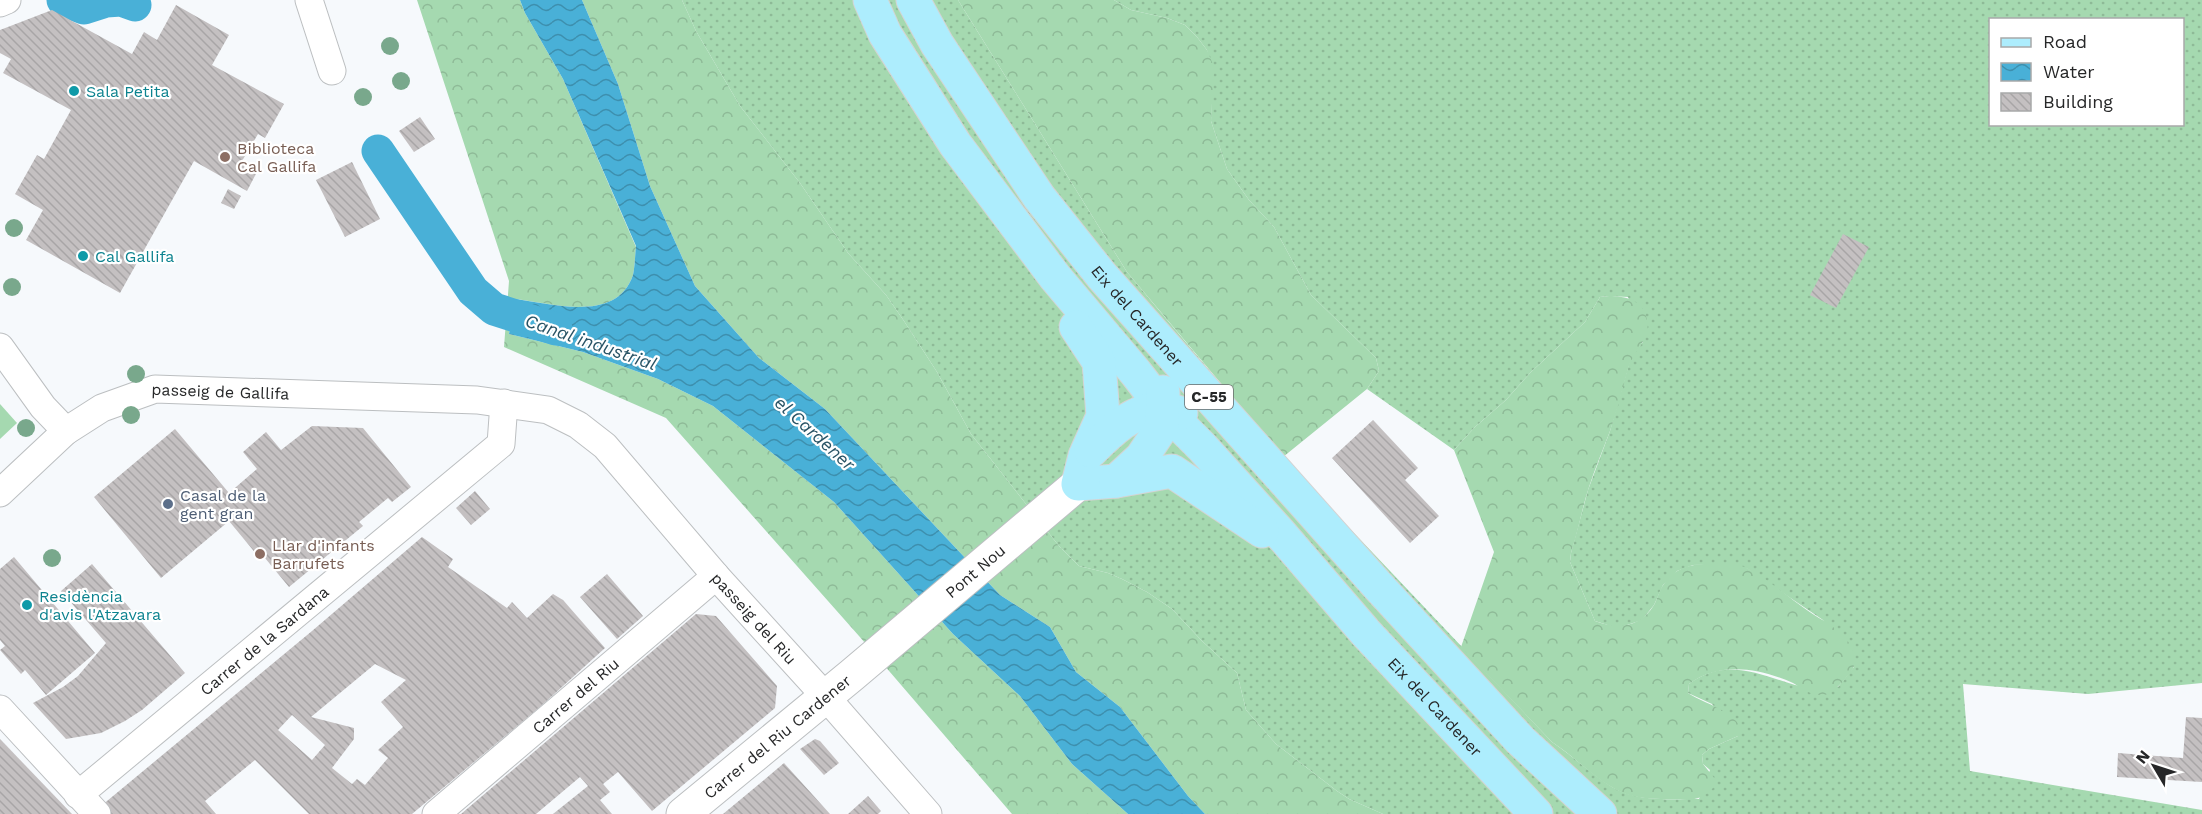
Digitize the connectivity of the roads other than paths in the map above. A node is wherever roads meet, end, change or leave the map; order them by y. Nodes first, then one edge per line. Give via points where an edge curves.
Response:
1 (7, 0) edge
2 (309, 0) edge
3 (870, 0) edge
4 (913, 0) edge
5 (0, 3) edge
6 (332, 71) dead end
7 (1003, 143) junction
8 (1030, 244) junction
9 (0, 347) edge
10 (504, 403) junction
11 (1163, 408) junction
12 (66, 431) junction
13 (1075, 479) junction
14 (1116, 481) junction
15 (0, 493) edge
16 (1312, 570) junction
17 (716, 576) junction
18 (1428, 640) junction
19 (870, 658) joint
20 (825, 696) junction
21 (0, 709) edge
22 (78, 795) junction
23 (96, 814) edge
24 (436, 814) edge
25 (683, 814) edge
26 (928, 814) edge
27 (1536, 814) edge
28 (1600, 814) edge

1 - 5 street
2 - 6 street
3 - 8 main road, Eix del Cardener / C-55 via 885,34 955,144
4 - 7 main road, Eix del Cardener / C-55 via 937,44
7 - 11 main road, Eix del Cardener / C-55 via 1016,186 1091,294 1163,377
7 - 18 main road, Eix del Cardener / C-55 via 1039,197 1102,276
8 - 11 main road, Eix del Cardener / C-55
8 - 13 main road, Eix del Cardener / C-55 via 1062,306 1100,362 1103,416
9 - 12 street via 43,407
10 - 12 street, passeig de Gallifa via 155,389 102,408
10 - 17 street, passeig del Riu via 548,410 578,425 605,446
10 - 22 street, Carrer de la Sardana via 501,444
11 - 13 main road, C-55 via 1139,414 1110,432
11 - 14 main road, Eix del Cardener / C-55 via 1162,427 1142,457
11 - 16 main road, Eix del Cardener / C-55
11 - 18 main road, Eix del Cardener / C-55 via 1198,418 1346,579
12 - 15 street, passeig de Gallifa
13 - 14 main road, Eix del Cardener / C-55
13 - 19 street, Pont Nou
14 - 16 main road, Eix del Cardener / C-55 via 1172,471
16 - 27 main road, Eix del Cardener / C-55
17 - 20 street, passeig del Riu
17 - 24 street, Carrer del Riu
18 - 28 main road, Eix del Cardener / C-55 via 1520,740
19 - 20 street, Carrer del Riu Cardener
20 - 25 street, Carrer del Riu Cardener
20 - 26 street, passeig del Riu
21 - 22 street
22 - 23 street

